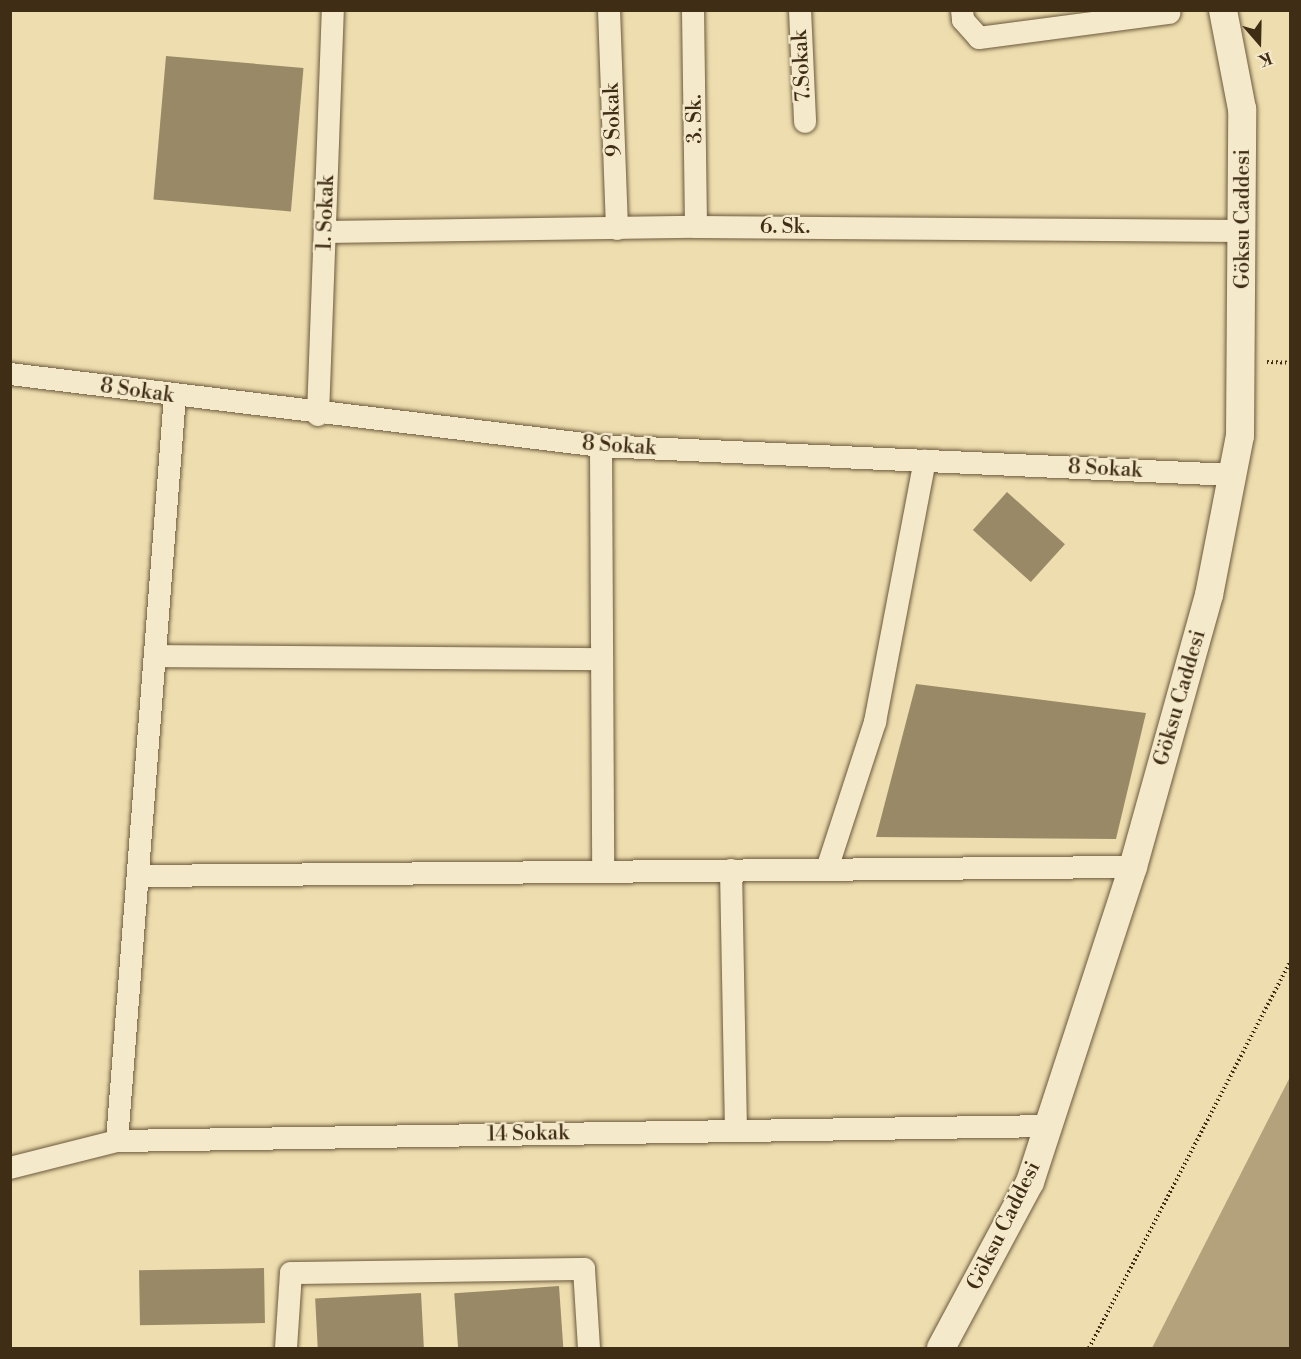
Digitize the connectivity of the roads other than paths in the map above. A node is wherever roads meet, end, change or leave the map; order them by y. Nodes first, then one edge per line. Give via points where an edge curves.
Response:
1 (333, 10) edge
2 (609, 10) edge
3 (693, 10) edge
4 (800, 10) edge
5 (962, 10) edge
6 (1222, 10) edge
7 (1169, 13) dead end
8 (805, 122) dead end
9 (696, 227) junction
10 (617, 229) junction
11 (1244, 231) junction
12 (325, 232) junction
13 (10, 374) edge
14 (176, 396) junction
15 (318, 415) junction
16 (601, 446) junction
17 (925, 461) junction
18 (1232, 475) junction
19 (155, 656) junction
20 (602, 659) junction
21 (1133, 867) junction
22 (731, 870) junction
23 (827, 870) junction
24 (603, 872) junction
25 (138, 876) junction
26 (1048, 1126) junction
27 (736, 1131) junction
28 (117, 1141) junction
29 (10, 1168) edge
30 (286, 1348) edge
31 (589, 1348) edge
32 (941, 1348) edge

1 - 12 street, 1. Sokak
2 - 10 street, 9 Sokak
3 - 9 street, 3. Sk.
4 - 8 street, 7.Sokak
5 - 7 street via 963,20 979,38
6 - 11 street, Göksu Caddesi via 1242,109
9 - 10 street, 6. Sk.
9 - 11 street, 6. Sk.
10 - 12 street, 6. Sk.
11 - 18 street, Göksu Caddesi via 1240,436
12 - 15 street, 1. Sokak
13 - 14 street, 8 Sokak
14 - 15 street, 8 Sokak
14 - 19 street
15 - 16 street, 8 Sokak
16 - 17 street, 8 Sokak
16 - 20 street
17 - 18 street, 8 Sokak
17 - 23 street via 875,722
18 - 21 street, Göksu Caddesi via 1209,595
19 - 20 street
19 - 25 street
20 - 24 street
21 - 23 street
21 - 26 street, Göksu Caddesi
22 - 23 street
22 - 24 street
22 - 27 street
24 - 25 street
25 - 28 street
26 - 27 street, 14 Sokak
26 - 32 street, Göksu Caddesi via 1030,1182
27 - 28 street, 14 Sokak
28 - 29 street, 14 Sokak
30 - 31 street via 291,1273 584,1269

